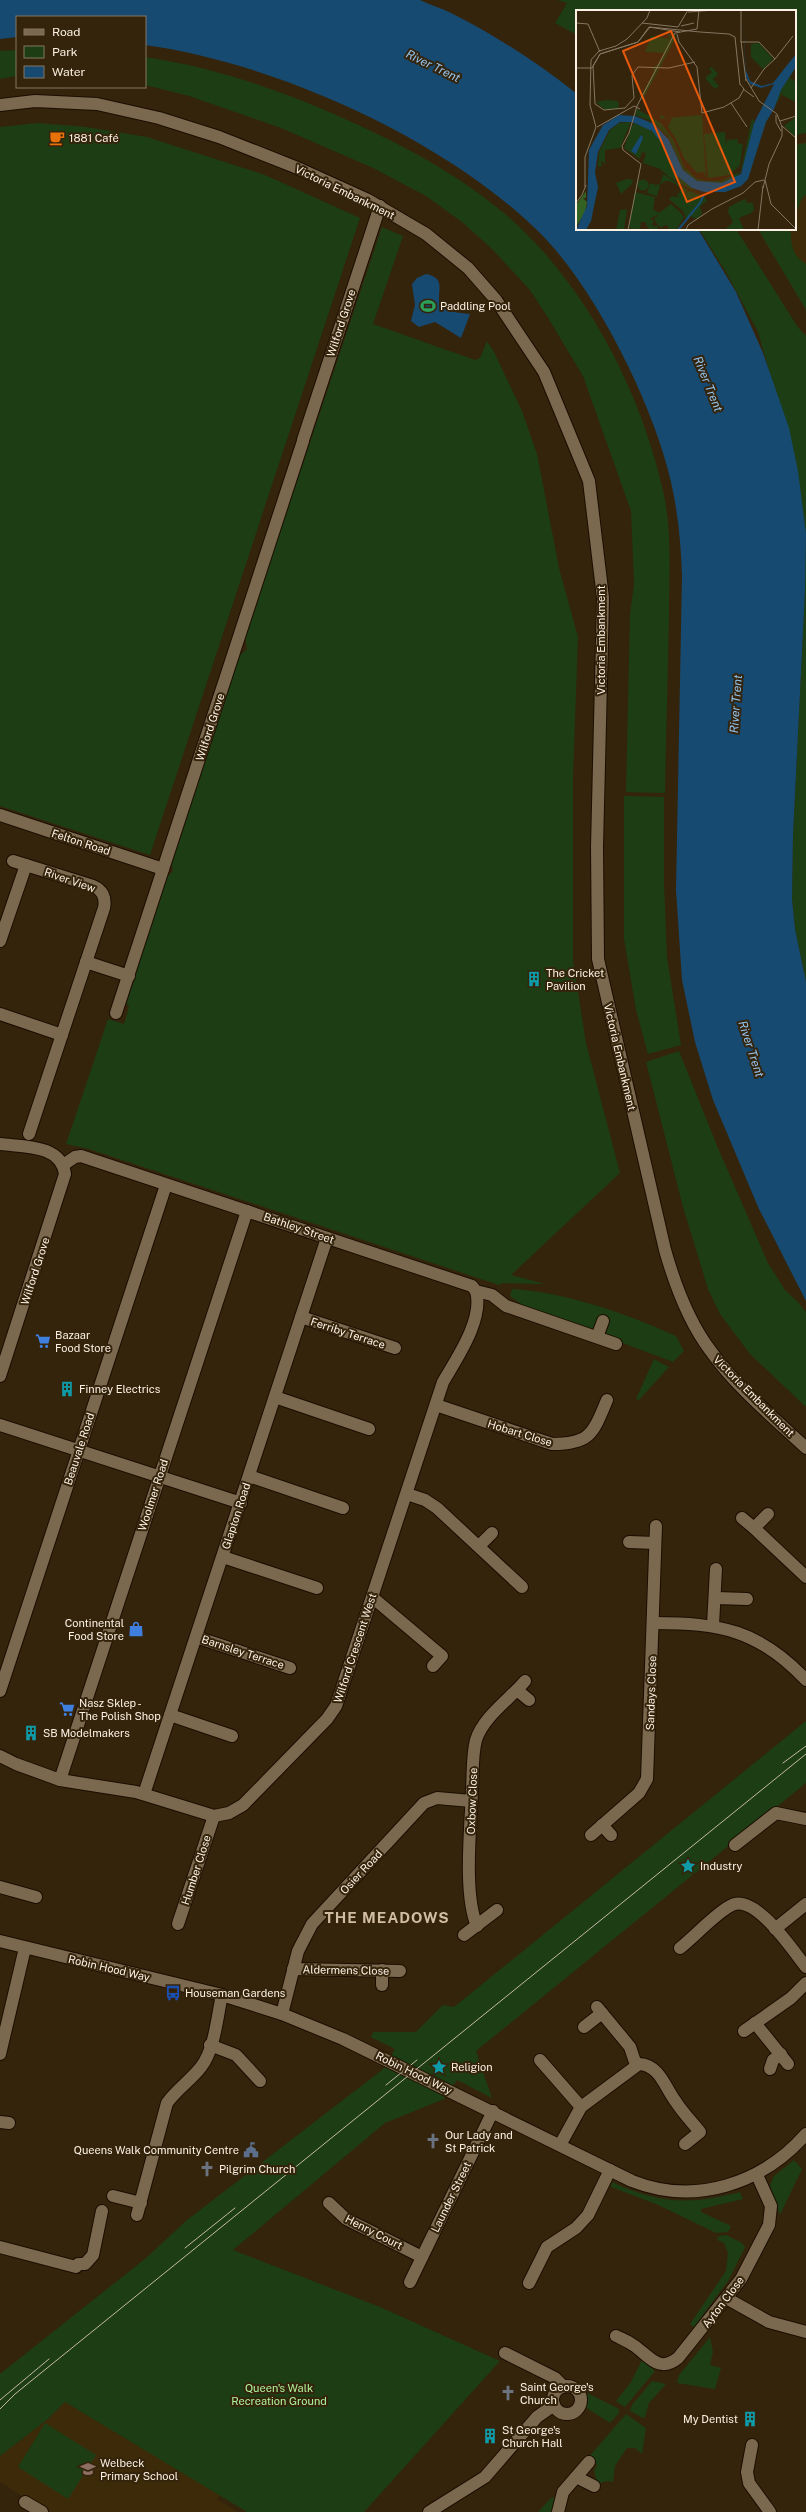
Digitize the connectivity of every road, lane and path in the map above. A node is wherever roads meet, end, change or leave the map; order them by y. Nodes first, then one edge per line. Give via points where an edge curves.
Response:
1 (0, 105) edge
2 (380, 206) junction
3 (0, 815) edge
4 (13, 861) dead end
5 (26, 865) junction
6 (163, 869) junction
7 (0, 941) edge
8 (86, 962) junction
9 (129, 976) junction
10 (116, 1013) dead end
11 (0, 1014) edge
12 (62, 1035) junction
13 (29, 1134) dead end
14 (0, 1144) edge
15 (63, 1165) junction
16 (166, 1185) junction
17 (247, 1211) junction
18 (327, 1238) junction
19 (476, 1291) junction
20 (301, 1317) junction
21 (603, 1321) dead end
22 (597, 1337) junction
23 (616, 1344) dead end
24 (395, 1348) dead end
25 (0, 1376) edge
26 (275, 1397) junction
27 (607, 1400) dead end
28 (436, 1405) junction
29 (0, 1425) edge
30 (368, 1429) dead end
31 (806, 1448) edge
32 (78, 1450) junction
33 (249, 1476) junction
34 (159, 1477) junction
35 (407, 1494) junction
36 (241, 1503) junction
37 (343, 1508) dead end
38 (768, 1514) dead end
39 (742, 1518) dead end
40 (656, 1526) dead end
41 (754, 1528) junction
42 (492, 1533) dead end
43 (629, 1542) dead end
44 (655, 1543) junction
45 (479, 1546) junction
46 (223, 1557) junction
47 (716, 1569) dead end
48 (806, 1576) edge
49 (522, 1587) dead end
50 (317, 1588) dead end
51 (372, 1597) junction
52 (716, 1598) junction
53 (747, 1599) dead end
54 (654, 1623) junction
55 (713, 1625) junction
56 (196, 1636) junction
57 (433, 1666) dead end
58 (290, 1668) dead end
59 (806, 1680) edge
60 (0, 1691) edge
61 (529, 1700) dead end
62 (170, 1715) junction
63 (232, 1736) dead end
64 (0, 1756) edge
65 (60, 1780) junction
66 (144, 1794) junction
67 (472, 1801) junction
68 (214, 1816) junction
69 (806, 1820) edge
70 (602, 1825) junction
71 (591, 1835) dead end
72 (611, 1835) dead end
73 (735, 1844) dead end
74 (0, 1888) edge
75 (36, 1898) dead end
76 (806, 1904) edge
77 (497, 1910) dead end
78 (178, 1924) dead end
79 (477, 1926) junction
80 (775, 1929) junction
81 (464, 1935) dead end
82 (0, 1941) edge
83 (25, 1948) junction
84 (680, 1948) dead end
85 (806, 1967) edge
86 (293, 1969) junction
87 (382, 1970) junction
88 (400, 1971) dead end
89 (806, 1983) edge
90 (382, 1985) dead end
91 (222, 1995) junction
92 (5, 2010) edge
93 (282, 2014) junction
94 (755, 2023) junction
95 (584, 2027) dead end
96 (744, 2031) dead end
97 (210, 2045) junction
98 (0, 2054) edge
99 (540, 2060) dead end
100 (636, 2065) junction
101 (770, 2069) dead end
102 (260, 2082) dead end
103 (581, 2107) junction
104 (493, 2112) junction
105 (806, 2134) edge
106 (685, 2144) dead end
107 (560, 2145) junction
108 (610, 2170) junction
109 (757, 2175) junction
110 (113, 2196) dead end
111 (140, 2203) junction
112 (329, 2203) dead end
113 (102, 2210) dead end
114 (138, 2215) dead end
115 (0, 2247) edge
116 (422, 2257) junction
117 (410, 2282) dead end
118 (529, 2283) dead end
119 (728, 2299) junction
120 (806, 2332) edge
121 (616, 2336) dead end
122 (505, 2353) dead end
123 (564, 2387) junction
124 (554, 2405) junction
125 (752, 2445) dead end
126 (589, 2462) dead end
127 (576, 2477) junction
128 (594, 2486) dead end
129 (25, 2502) dead end
130 (37, 2511) edge
131 (429, 2512) edge
132 (558, 2512) edge
133 (770, 2512) edge

1 - 2 street, Victoria Embankment via 35,101 97,104 159,118 295,167
2 - 6 street, Wilford Grove
2 - 31 street, Victoria Embankment via 426,234 468,268 496,300 544,372 589,481 603,598 597,863 599,966 665,1250 680,1296 699,1334 726,1370
3 - 6 street, Felton Road
4 - 5 street, River View
5 - 7 street
5 - 8 street, River View via 93,886 104,894 104,908
6 - 9 street, Wilford Grove
8 - 9 street
8 - 12 street, River View
9 - 10 street, Wilford Grove
11 - 12 street
12 - 13 street, River View
14 - 15 street via 51,1152
15 - 16 street, Bathley Street via 81,1156
15 - 25 street, Wilford Grove via 64,1180
16 - 17 street, Bathley Street
16 - 32 street, Beauvale Road
17 - 18 street, Bathley Street
17 - 34 street, Woolmer Road
18 - 19 street, Bathley Street via 472,1286
18 - 20 street, Glapton Road
19 - 22 street, Bathley Street via 492,1295 506,1306
19 - 28 street, Wilford Crescent West via 477,1304 470,1330 444,1382
20 - 24 street, Ferriby Terrace
20 - 26 street, Glapton Road
21 - 22 street
22 - 23 street, Bathley Street
26 - 30 street
26 - 33 street, Glapton Road
27 - 28 street, Hobart Close via 595,1429 578,1442 568,1444 552,1444
28 - 35 street, Wilford Crescent West
29 - 32 street
32 - 34 street
32 - 60 street, Beauvale Road
33 - 36 street, Glapton Road
33 - 37 street
34 - 36 street
34 - 65 street, Woolmer Road
35 - 45 street via 437,1508
35 - 51 street, Wilford Crescent West
36 - 46 street, Glapton Road
38 - 41 street
39 - 41 street
40 - 44 street, Sandays Close
41 - 48 street
42 - 45 street
43 - 44 street
44 - 54 street, Sandays Close
45 - 49 street
46 - 50 street
46 - 56 street, Glapton Road
47 - 52 street
51 - 57 street via 442,1656
51 - 68 street, Wilford Crescent West via 333,1712 243,1805 230,1813
52 - 53 street
52 - 55 street
54 - 55 street
54 - 70 street, Sandays Close via 646,1783 639,1793
55 - 59 street via 756,1640 773,1650
56 - 58 street, Barnsley Terrace
56 - 62 street, Glapton Road
61 - 67 street, Oxbow Close via 521,1685 476,1739
62 - 63 street
62 - 66 street, Glapton Road
64 - 65 street
65 - 66 street
66 - 68 street
67 - 79 street, Oxbow Close via 470,1883
67 - 86 street, Osier Road via 437,1798 424,1803 312,1924 300,1945
68 - 78 street, Humber Close
69 - 73 street via 776,1813
70 - 71 street, Sandays Close
70 - 72 street
74 - 75 street
76 - 80 street
77 - 79 street
79 - 81 street
80 - 84 street via 750,1905 734,1904
80 - 85 street
82 - 83 street, Robin Hood Way
83 - 91 street, Robin Hood Way
83 - 92 street
86 - 87 street, Aldermens Close
86 - 93 street, Osier Road
87 - 88 street, Aldermens Close
87 - 90 street
89 - 94 street via 791,1998
91 - 93 street, Robin Hood Way
91 - 97 street
92 - 98 street
93 - 104 street, Robin Hood Way via 344,2039
94 - 96 street
94 - 101 street via 785,2059 773,2060
95 - 100 street via 599,2010 630,2047
97 - 102 street via 236,2055
97 - 111 street via 203,2065 167,2102
99 - 103 street
100 - 103 street
100 - 106 street via 643,2064 656,2071 675,2102 700,2132
103 - 107 street
104 - 107 street, Robin Hood Way
104 - 116 street, Launder Street
105 - 109 street, Robin Hood Way via 784,2157
107 - 108 street, Robin Hood Way
108 - 109 street, Robin Hood Way via 646,2187 689,2192 709,2191
108 - 118 street via 588,2215 576,2228 547,2247
109 - 119 street, Ayton Close via 771,2206 771,2220 748,2268
110 - 111 street
111 - 114 street
112 - 116 street, Henry Court via 346,2219
113 - 115 street via 93,2255 85,2264 78,2264 76,2267
116 - 117 street, Launder Street
119 - 120 street via 768,2322
119 - 121 street, Ayton Close via 678,2358 667,2365 654,2362 633,2345
122 - 123 street via 555,2378
123 - 124 street via 556,2392
123 - 124 street via 570,2387 579,2393 580,2405 570,2413 560,2412
124 - 131 street via 537,2418 485,2477
125 - 133 street via 747,2472 749,2482
126 - 127 street
127 - 128 street
127 - 132 street via 563,2492
129 - 130 street

